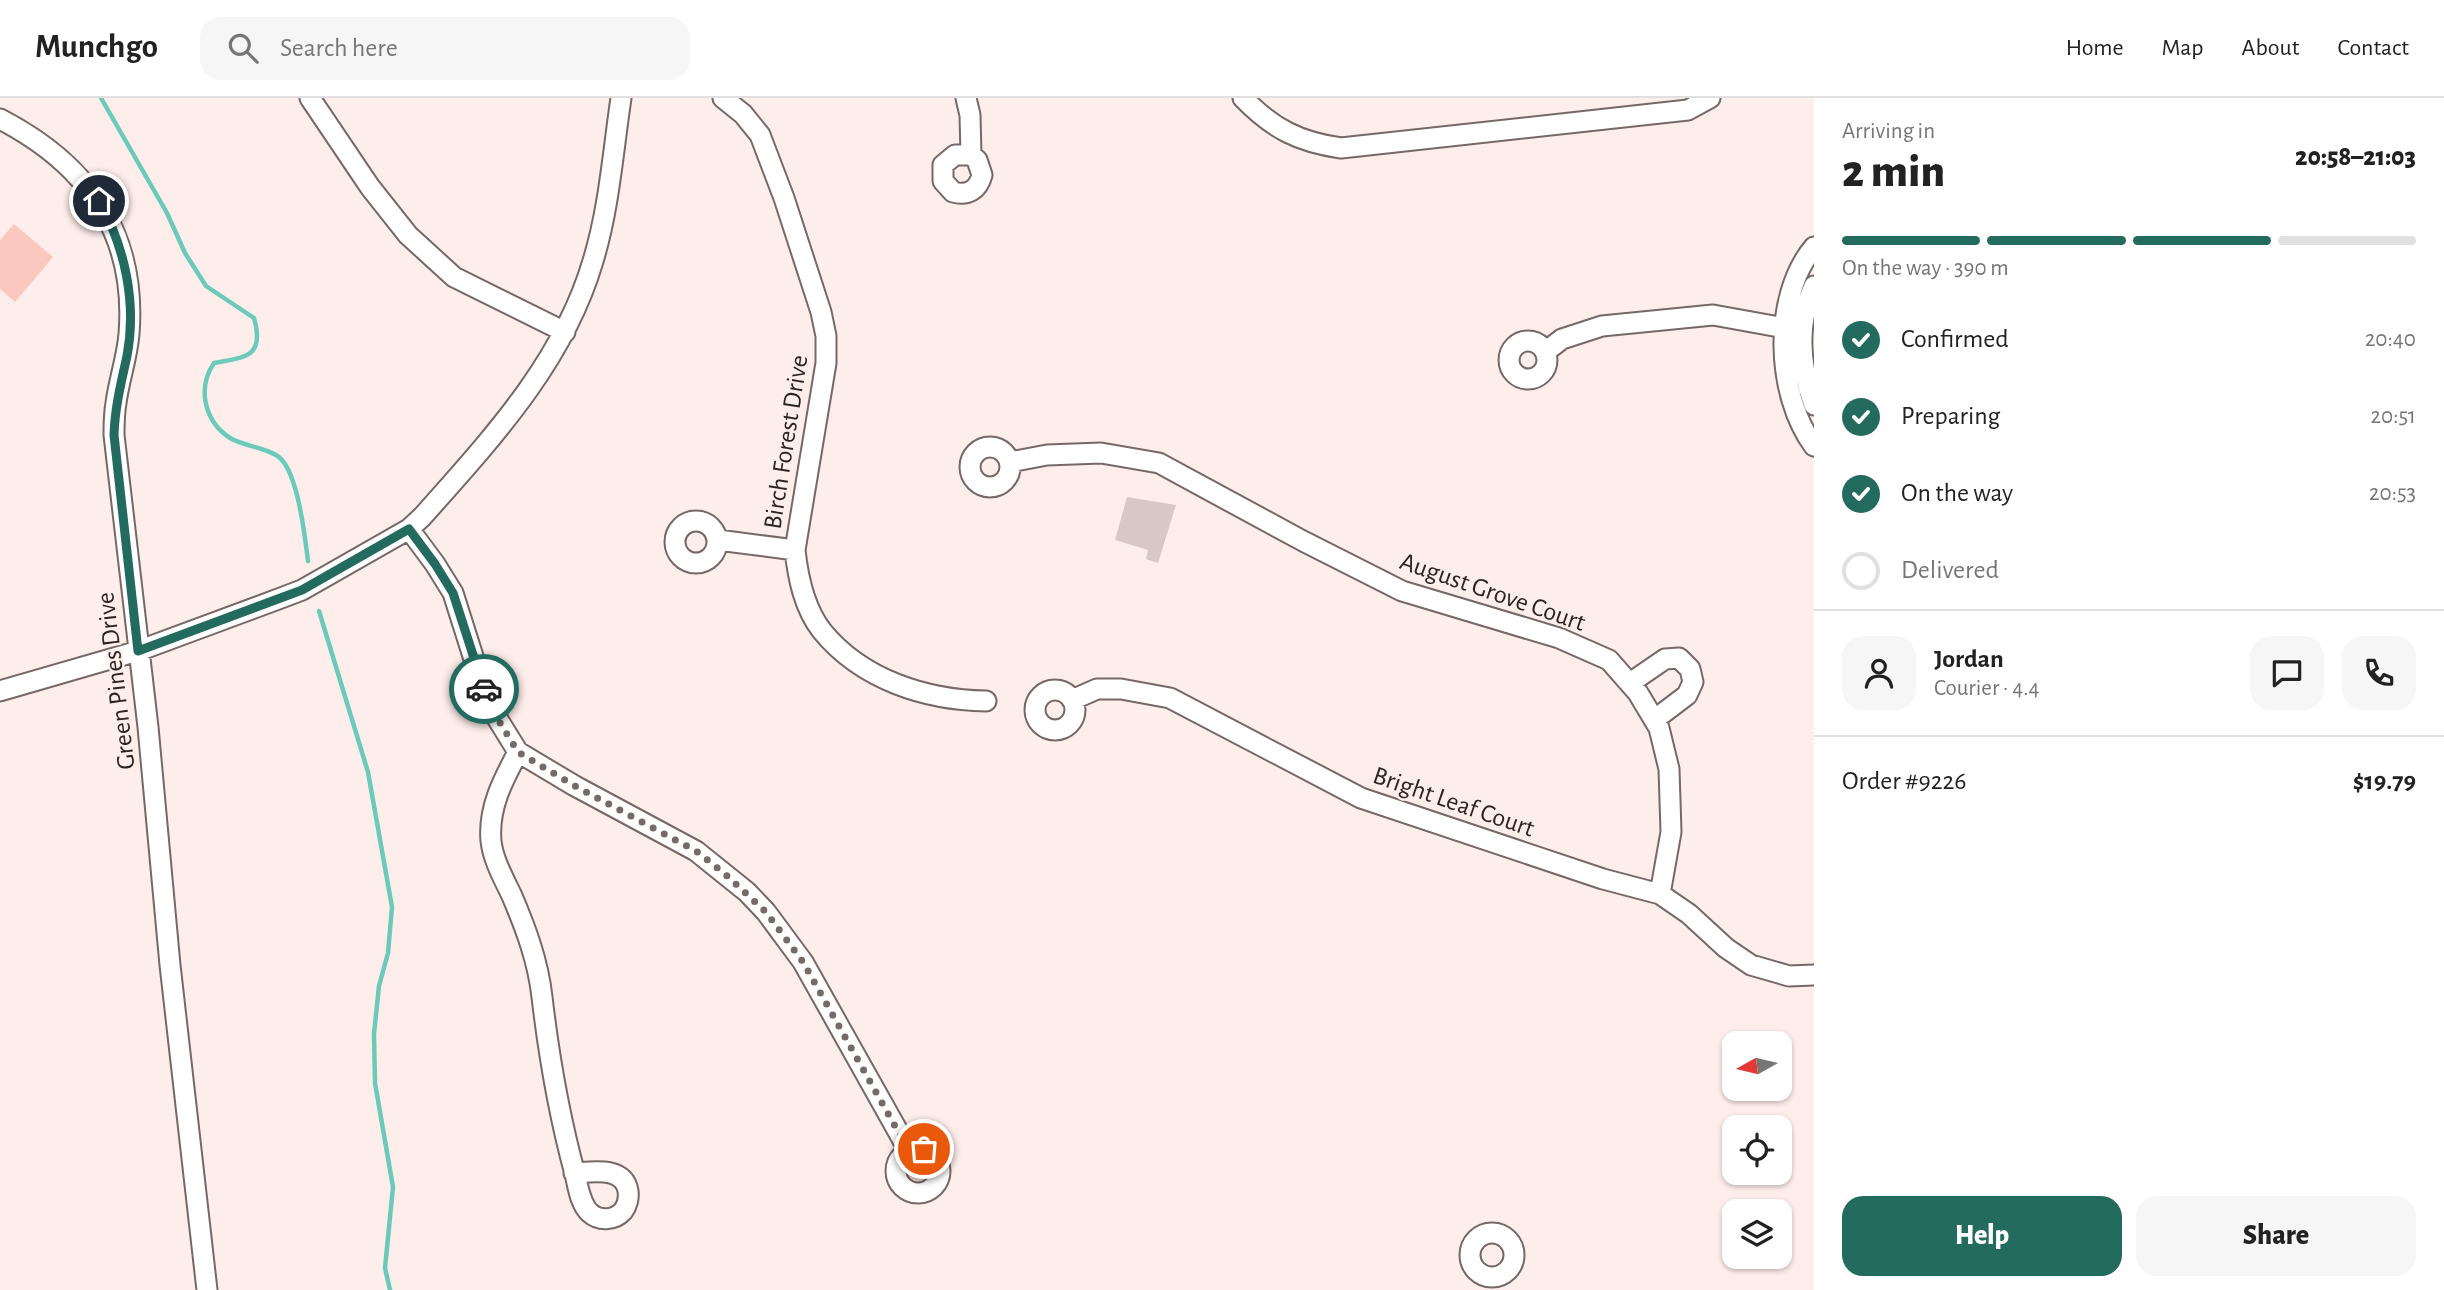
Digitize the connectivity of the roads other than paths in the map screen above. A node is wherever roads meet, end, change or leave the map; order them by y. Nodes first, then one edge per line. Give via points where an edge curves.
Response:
1 (310, 98) edge
2 (621, 98) edge
3 (723, 98) edge
4 (966, 98) edge
5 (1243, 98) edge
6 (1710, 98) edge
7 (0, 118) edge
8 (971, 155) dead end
9 (1814, 247) edge
10 (1814, 286) edge
11 (1793, 327) junction
12 (565, 332) junction
13 (1545, 352) dead end
14 (1814, 405) edge
15 (1814, 446) edge
16 (1010, 462) dead end
17 (409, 529) junction
18 (718, 540) dead end
19 (795, 550) junction
20 (138, 651) junction
21 (1630, 683) junction
22 (0, 691) edge
23 (1072, 700) dead end
24 (986, 701) dead end
25 (1654, 720) junction
26 (518, 752) junction
27 (1660, 894) junction
28 (1814, 975) edge
29 (909, 1151) dead end
30 (575, 1173) dead end
31 (208, 1290) edge

1 - 12 street via 370,187 417,243 454,276
2 - 12 street via 593,262
3 - 19 street, Birch Forest Drive via 760,135 785,198 826,336 826,363
4 - 8 street
5 - 6 street via 1263,119 1302,141 1342,148 1688,110
7 - 20 street, Green Pines Drive via 46,145 83,180 112,225 121,251 129,331 114,435
9 - 11 street via 1797,275
10 - 11 street
11 - 13 street via 1713,315 1602,326 1562,339
11 - 14 street
11 - 15 street via 1785,354 1789,393
12 - 17 street via 498,431
16 - 21 street, August Grove Court via 1101,453 1159,463 1402,591 1559,638 1609,660
17 - 20 street via 302,590
17 - 26 street via 453,593 484,691
18 - 19 street
19 - 24 street, Birch Forest Drive via 798,579 813,617 850,657 898,685 956,700
20 - 22 street
20 - 31 street, Green Pines Drive
21 - 25 street, August Grove Court
21 - 25 street via 1665,659 1679,659 1690,669 1693,682 1687,695
23 - 27 street, Bright Leaf Court via 1097,689 1170,698 1362,798
25 - 27 street, August Grove Court via 1669,769 1671,832
26 - 29 street via 696,851 747,892 803,962
26 - 30 street via 496,797 491,843 535,956 553,1081
27 - 28 street, Bright Leaf Court via 1751,965 1789,976

